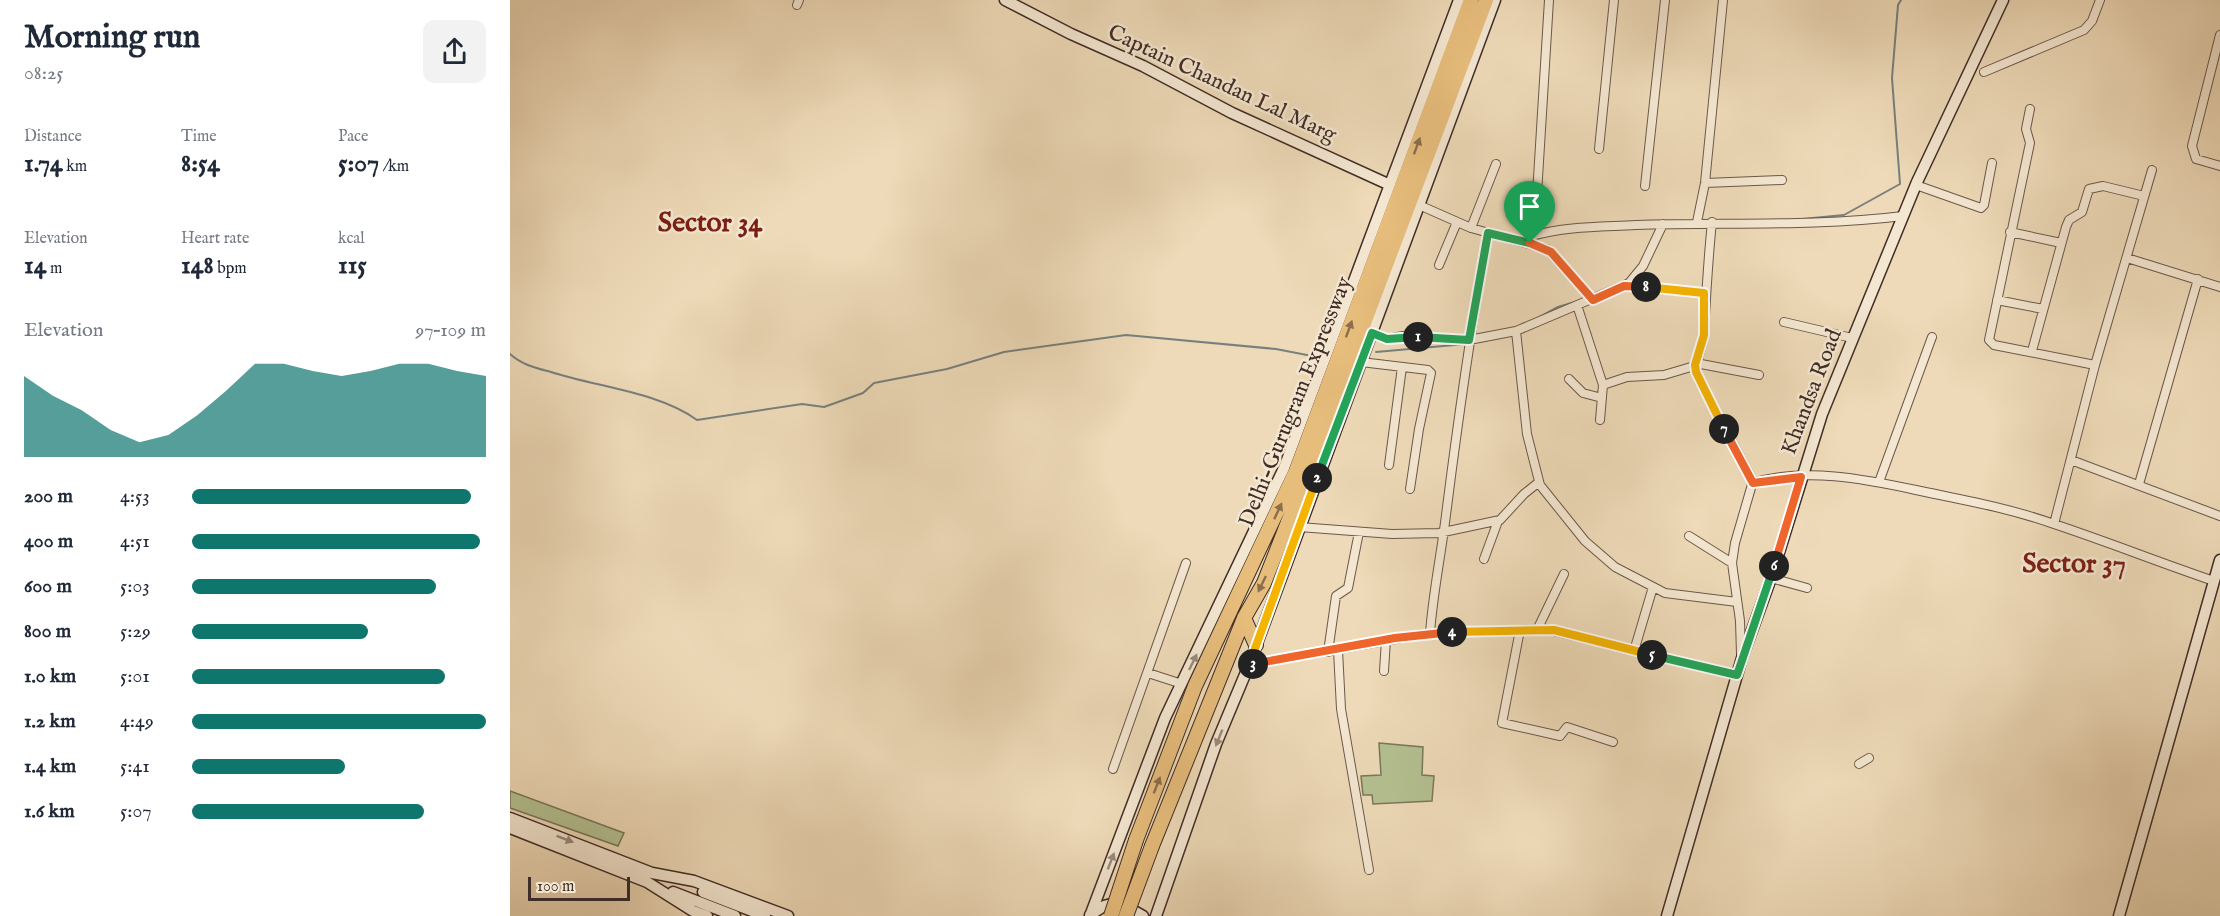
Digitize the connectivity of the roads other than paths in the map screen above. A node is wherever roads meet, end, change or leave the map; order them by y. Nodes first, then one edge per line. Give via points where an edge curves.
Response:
1 (1005, 0) edge
2 (1459, 0) edge
3 (1471, 0) edge
4 (1486, 0) edge
5 (1495, 0) edge
6 (1549, 0) edge
7 (1614, 0) edge
8 (1665, 0) edge
9 (1723, 0) edge
10 (2003, 0) edge
11 (2100, 0) edge
12 (2220, 35) edge
13 (1984, 72) dead end
14 (2030, 109) dead end
15 (1599, 149) dead end
16 (1992, 163) dead end
17 (1496, 164) dead end
18 (2220, 166) edge
19 (2152, 170) dead end
20 (1782, 180) dead end
21 (1705, 183) junction
22 (1390, 185) junction
23 (1916, 185) junction
24 (1645, 186) dead end
25 (2144, 196) junction
26 (1419, 205) junction
27 (1903, 216) junction
28 (1457, 222) junction
29 (1697, 222) junction
30 (1712, 222) junction
31 (1664, 224) junction
32 (1471, 228) junction
33 (2010, 232) junction
34 (1488, 233) junction
35 (1531, 239) junction
36 (2061, 243) junction
37 (2127, 258) junction
38 (1438, 265) dead end
39 (2198, 279) junction
40 (1624, 286) junction
41 (2220, 287) edge
42 (1704, 293) junction
43 (1593, 300) junction
44 (1996, 300) junction
45 (1577, 305) junction
46 (2043, 309) junction
47 (1373, 314) junction
48 (1784, 322) dead end
49 (1516, 331) junction
50 (1372, 333) junction
51 (1932, 337) dead end
52 (1852, 338) junction
53 (1469, 340) junction
54 (2032, 351) junction
55 (1361, 362) junction
56 (1695, 365) junction
57 (2095, 365) junction
58 (1402, 367) junction
59 (1759, 375) dead end
60 (1569, 379) dead end
61 (1603, 385) junction
62 (1602, 398) junction
63 (1600, 420) dead end
64 (2071, 460) junction
65 (1389, 465) dead end
66 (1801, 477) junction
67 (1539, 482) junction
68 (1879, 482) junction
69 (1753, 483) junction
70 (2139, 484) junction
71 (1410, 489) dead end
72 (2220, 516) edge
73 (1498, 521) junction
74 (2054, 524) junction
75 (1299, 527) junction
76 (1257, 528) junction
77 (1359, 532) junction
78 (1444, 532) junction
79 (1689, 536) dead end
80 (1261, 547) junction
81 (1484, 559) dead end
82 (2220, 560) edge
83 (1186, 563) dead end
84 (1732, 563) junction
85 (1248, 574) junction
86 (1564, 574) dead end
87 (1771, 578) junction
88 (2214, 581) junction
89 (1653, 587) junction
90 (1807, 588) dead end
91 (1227, 593) junction
92 (1737, 602) junction
93 (1244, 618) junction
94 (1520, 630) junction
95 (1537, 630) junction
96 (1430, 633) junction
97 (1386, 640) junction
98 (1256, 645) junction
99 (1338, 650) junction
100 (1634, 651) junction
101 (1328, 652) junction
102 (1742, 658) junction
103 (1249, 665) junction
104 (1384, 671) dead end
105 (1148, 673) junction
106 (1737, 675) junction
107 (1182, 684) junction
108 (1613, 742) dead end
109 (1869, 758) dead end
110 (1858, 764) dead end
111 (1113, 769) dead end
112 (510, 818) edge
113 (510, 828) edge
114 (1369, 870) dead end
115 (650, 878) junction
116 (707, 916) edge
117 (735, 916) edge
118 (765, 916) edge
119 (788, 916) edge
120 (1090, 916) edge
121 (1111, 916) edge
122 (1126, 916) edge
123 (1143, 916) edge
124 (1156, 916) edge
125 (1667, 916) edge
126 (2119, 916) edge

1 - 22 main road, Captain Chandan Lal Marg via 1232,113
2 - 22 main road
80 -> 3 highway, Delhi-Gurugram Expressway via 1296,471
4 - 47 highway, Delhi-Gurugram Expressway
5 - 26 main road
6 - 35 street
7 - 15 street
8 - 24 street
9 - 21 street
10 - 23 main road, Khandsa Road
11 - 13 street via 2084,30
12 - 18 street via 2192,150 2196,159
14 - 33 street via 2026,129 2030,143
16 - 23 street via 1983,207
17 - 32 street
19 - 25 street
20 - 21 street
21 - 29 street
22 - 76 main road via 1284,468
23 - 27 main road, Khandsa Road
25 - 36 street via 2103,186 2091,188 2082,212 2068,222
25 - 37 street
26 - 28 street
26 - 47 main road
27 - 30 street via 1857,221
27 - 52 main road, Khandsa Road
28 - 32 street
28 - 38 street
29 - 30 street
29 - 31 street
30 - 42 street
31 - 35 street via 1558,229
31 - 40 street via 1643,266
32 - 34 street
33 - 36 street
33 - 44 street
34 - 35 street
34 - 53 street
35 - 43 street via 1551,252
36 - 46 street
37 - 39 street
37 - 57 street
39 - 41 street
39 - 70 street
40 - 42 street
40 - 43 street
42 - 56 street via 1704,335
43 - 45 street
44 - 46 street
44 - 54 street via 1990,343
45 - 49 street
45 - 61 street
46 - 54 street
47 - 50 main road
47 -> 93 highway, Delhi-Gurugram Expressway via 1264,583
48 - 52 street
49 - 53 street
49 - 67 street via 1527,434
50 - 53 street via 1387,339 1403,336
50 - 55 main road
51 - 68 street
52 - 66 main road, Khandsa Road
53 - 78 street
54 - 57 street
55 - 58 street
55 - 75 main road
56 - 59 street
56 - 61 street via 1664,375 1627,377
56 - 69 street via 1700,382
57 - 64 street
58 - 65 street
58 - 71 street via 1428,370 1431,375
60 - 62 street via 1583,393
61 - 62 street
62 - 63 street
64 - 70 street
64 - 74 street
66 - 68 street
66 - 69 street
66 - 87 main road, Khandsa Road
67 - 73 street
67 - 89 street via 1595,551
68 - 74 street via 1968,500
69 - 84 street
70 - 72 street
73 - 78 street
73 - 81 street
74 - 88 street
75 - 77 street
75 - 98 main road
76 - 80 highway
76 - 91 main road
77 - 78 street
77 - 101 street via 1348,588 1336,596
78 - 96 street
79 - 84 street
80 - 85 highway, Delhi-Gurugram Expressway
82 - 88 main road
83 - 105 street
84 - 92 street
85 - 91 highway
121 -> 85 highway, Delhi-Gurugram Expressway, bridge via 1195,686
86 - 95 street
87 - 90 street
87 - 102 main road, Khandsa Road
88 - 126 main road
89 - 92 street via 1665,593
89 - 100 street
107 -> 91 main road
92 - 102 street
93 - 98 highway
93 - 122 highway, Delhi-Gurugram Expressway, bridge
94 - 95 street
94 - 96 street
94 - 108 street via 1502,723 1560,735 1567,727
95 - 100 street via 1567,633
96 - 97 street
97 - 99 street
97 - 104 street
98 - 103 main road
99 - 101 street
99 - 114 street via 1341,710
100 - 106 street
101 - 103 street
102 - 106 main road, Khandsa Road
103 -> 124 main road via 1216,744
105 - 107 street
105 - 111 street
106 - 125 main road, Khandsa Road
120 -> 107 main road via 1165,718
109 - 110 street
112 -> 115 main road
113 - 115 main road
115 - 116 main road
115 - 117 main road
115 - 118 main road
115 - 119 main road via 694,881
120 - 123 main road via 1118,902

